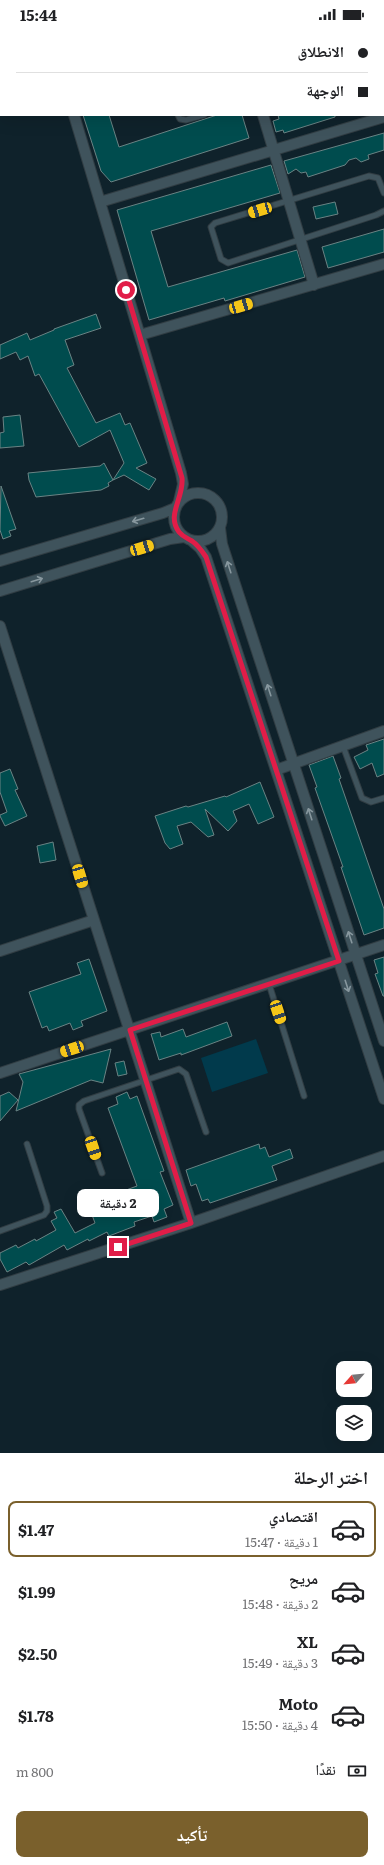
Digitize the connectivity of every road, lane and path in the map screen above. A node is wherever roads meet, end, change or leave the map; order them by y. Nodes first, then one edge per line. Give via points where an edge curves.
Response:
1 (74, 116) edge
2 (178, 116) edge
3 (200, 116) edge
4 (263, 116) edge
5 (384, 117) edge
6 (274, 150) junction
7 (384, 193) edge
8 (289, 201) junction
9 (100, 202) junction
10 (384, 211) edge
11 (301, 240) junction
12 (384, 264) edge
13 (314, 285) junction
14 (140, 335) junction
15 (181, 473) junction
16 (200, 492) junction
17 (177, 505) junction
18 (220, 528) junction
19 (188, 539) junction
20 (0, 561) edge
21 (0, 591) edge
22 (0, 626) edge
23 (384, 731) edge
24 (343, 746) junction
25 (293, 764) junction
26 (276, 770) junction
27 (384, 798) edge
28 (94, 920) junction
29 (384, 945) edge
30 (0, 951) edge
31 (356, 955) junction
32 (339, 961) junction
33 (268, 984) junction
34 (130, 1030) junction
35 (384, 1041) edge
36 (0, 1073) edge
37 (145, 1079) junction
38 (304, 1096) dead end
39 (384, 1099) edge
40 (206, 1132) dead end
41 (27, 1144) dead end
42 (384, 1156) edge
43 (102, 1173) dead end
44 (191, 1223) junction
45 (0, 1231) edge
46 (0, 1285) edge

1 - 9 street
2 - 3 lane via 186,120
4 - 6 street
5 - 6 street
6 - 8 street
6 - 9 street
7 - 8 lane via 380,181 372,176
8 - 11 street
8 - 11 lane via 212,225 221,259 228,263
9 - 14 street
10 - 11 lane
11 - 13 street
12 - 13 street
13 - 14 street
14 - 15 street
15 - 16 street via 189,484
15 - 17 street via 183,490
16 - 17 street via 185,496
16 - 18 street via 214,498 220,504
17 - 19 street via 175,524 178,531
17 -> 20 street via 163,513
18 - 19 street via 216,535 209,539
25 -> 18 street via 222,544
21 -> 19 street via 170,539
19 - 26 street via 206,557
22 - 28 street
23 - 24 street
24 - 25 street
24 - 27 lane via 362,798 371,802
25 - 26 street
31 -> 25 street
26 - 32 street
28 - 30 street
28 - 34 street
29 - 31 street
31 - 32 street
31 - 35 street
32 - 33 street
32 -> 39 street
33 - 34 street
33 - 38 lane
34 - 36 street
34 - 37 street
37 - 40 lane via 175,1069 184,1072
37 - 43 lane via 79,1105
37 - 44 street
41 - 45 lane via 47,1211 44,1215
42 - 44 street
44 - 46 street

